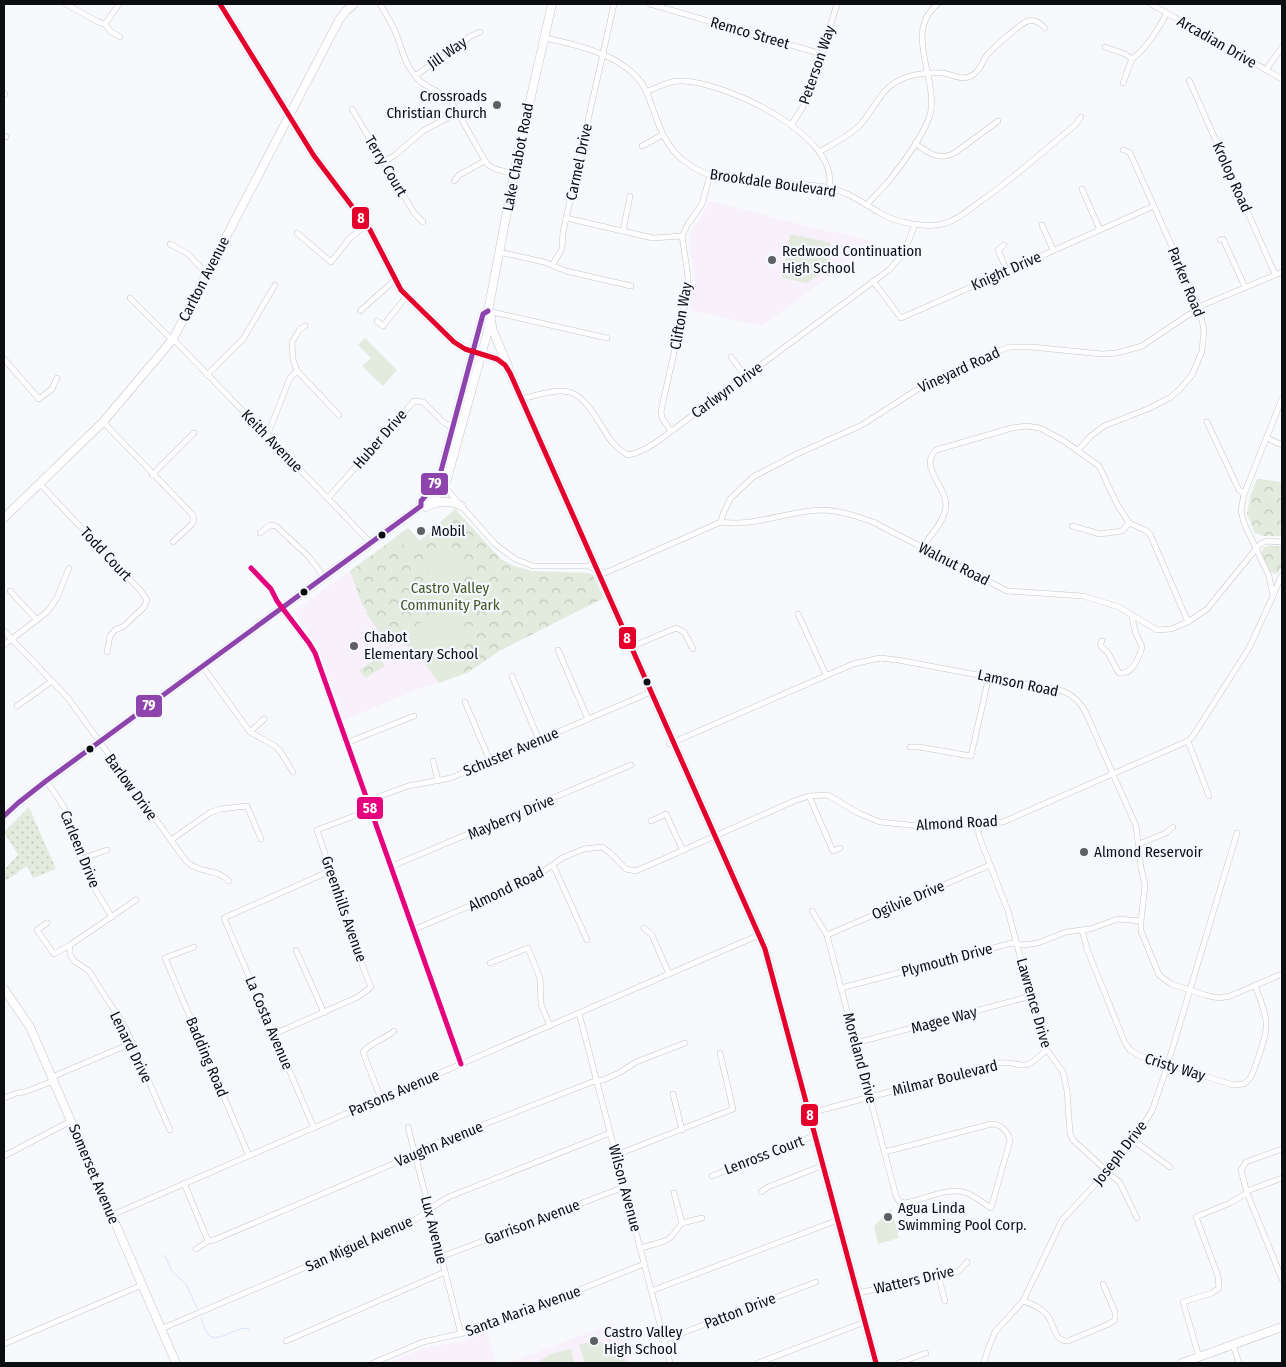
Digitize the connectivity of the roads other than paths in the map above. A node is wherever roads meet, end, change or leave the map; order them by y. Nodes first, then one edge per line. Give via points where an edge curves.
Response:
1 (66, 4) edge
2 (119, 4) edge
3 (220, 4) edge
4 (354, 4) edge
5 (380, 4) edge
6 (552, 4) edge
7 (614, 4) edge
8 (650, 4) edge
9 (837, 4) edge
10 (938, 4) edge
11 (1151, 4) edge
12 (1167, 13) junction
13 (105, 24) junction
14 (1044, 28) dead end
15 (480, 32) dead end
16 (120, 37) dead end
17 (545, 38) junction
18 (1105, 47) dead end
19 (1282, 47) edge
20 (602, 54) junction
21 (822, 54) junction
22 (1132, 59) junction
23 (1266, 70) junction
24 (928, 73) junction
25 (415, 76) junction
26 (1282, 79) edge
27 (1189, 80) dead end
28 (1123, 83) dead end
29 (646, 92) junction
30 (352, 109) dead end
31 (458, 112) junction
32 (289, 116) junction
33 (1081, 117) dead end
34 (998, 121) dead end
35 (791, 125) junction
36 (662, 135) junction
37 (915, 143) junction
38 (642, 146) dead end
39 (1123, 150) dead end
40 (819, 152) junction
41 (485, 160) junction
42 (384, 162) junction
43 (514, 174) junction
44 (710, 175) junction
45 (454, 181) dead end
46 (829, 188) junction
47 (1082, 189) dead end
48 (630, 196) dead end
49 (867, 205) junction
50 (1154, 206) junction
51 (566, 218) junction
52 (423, 222) dead end
53 (366, 224) junction
54 (915, 224) junction
55 (1042, 225) dead end
56 (1100, 230) junction
57 (623, 231) junction
58 (297, 233) dead end
59 (682, 236) junction
60 (1220, 240) dead end
61 (170, 244) dead end
62 (1004, 245) dead end
63 (1053, 250) junction
64 (499, 252) junction
65 (553, 264) junction
66 (1007, 271) junction
67 (1282, 272) edge
68 (207, 274) junction
69 (1276, 274) junction
70 (395, 280) junction
71 (873, 281) junction
72 (276, 285) dead end
73 (631, 286) dead end
74 (1245, 287) junction
75 (406, 297) junction
76 (130, 298) dead end
77 (1198, 307) junction
78 (360, 311) dead end
79 (489, 314) junction
80 (377, 321) dead end
81 (305, 326) dead end
82 (607, 338) dead end
83 (172, 340) junction
84 (477, 353) junction
85 (731, 357) dead end
86 (4, 359) edge
87 (297, 372) junction
88 (510, 373) junction
89 (207, 374) junction
90 (745, 376) junction
91 (57, 378) dead end
92 (522, 399) junction
93 (1282, 399) edge
94 (339, 415) dead end
95 (103, 422) junction
96 (1207, 422) dead end
97 (457, 429) junction
98 (671, 431) junction
99 (194, 433) dead end
100 (266, 436) junction
101 (1267, 438) junction
102 (1282, 445) edge
103 (1077, 451) junction
104 (152, 475) junction
105 (441, 483) junction
106 (40, 484) junction
107 (1244, 494) junction
108 (328, 498) junction
109 (424, 506) junction
110 (461, 506) junction
111 (4, 518) edge
112 (721, 522) junction
113 (1129, 523) junction
114 (1072, 526) dead end
115 (260, 533) dead end
116 (173, 542) dead end
117 (1282, 542) edge
118 (371, 543) junction
119 (922, 548) junction
120 (1255, 550) junction
121 (69, 568) dead end
122 (251, 568) dead end
123 (598, 571) junction
124 (1282, 575) edge
125 (324, 577) junction
126 (10, 591) dead end
127 (1273, 596) junction
128 (282, 607) junction
129 (798, 614) dead end
130 (1132, 616) junction
131 (37, 620) junction
132 (1188, 622) junction
133 (4, 631) edge
134 (11, 639) junction
135 (1102, 641) dead end
136 (4, 645) edge
137 (631, 647) junction
138 (693, 649) dead end
139 (558, 650) dead end
140 (107, 652) dead end
141 (203, 666) junction
142 (826, 675) junction
143 (512, 676) dead end
144 (989, 676) junction
145 (52, 681) junction
146 (651, 692) junction
147 (465, 702) dead end
148 (17, 706) dead end
149 (414, 716) dead end
150 (264, 719) dead end
151 (588, 719) junction
152 (250, 732) junction
153 (539, 740) junction
154 (1188, 741) junction
155 (100, 742) junction
156 (346, 743) junction
157 (671, 743) junction
158 (910, 747) dead end
159 (433, 761) dead end
160 (490, 761) junction
161 (631, 765) dead end
162 (293, 772) dead end
163 (1113, 774) junction
164 (46, 781) junction
165 (438, 782) junction
166 (809, 796) junction
167 (1209, 796) dead end
168 (367, 801) junction
169 (370, 810) junction
170 (4, 816) edge
171 (652, 821) dead end
172 (978, 824) junction
173 (1173, 827) dead end
174 (1237, 833) dead end
175 (716, 836) junction
176 (261, 839) dead end
177 (171, 840) junction
178 (1139, 844) junction
179 (840, 848) dead end
180 (107, 850) dead end
181 (683, 851) junction
182 (81, 859) junction
183 (990, 865) junction
184 (552, 866) junction
185 (390, 867) junction
186 (330, 871) junction
187 (229, 881) dead end
188 (136, 900) dead end
189 (812, 911) dead end
190 (112, 917) junction
191 (1140, 921) junction
192 (47, 923) dead end
193 (644, 928) dead end
194 (413, 930) junction
195 (1082, 930) junction
196 (759, 935) junction
197 (827, 935) junction
198 (587, 940) dead end
199 (1017, 944) junction
200 (70, 945) junction
201 (194, 947) dead end
202 (296, 950) dead end
203 (490, 963) dead end
204 (669, 974) junction
205 (1282, 974) edge
206 (1255, 986) junction
207 (841, 988) junction
208 (4, 989) edge
209 (1190, 990) junction
210 (1031, 996) junction
211 (324, 1012) junction
212 (579, 1014) junction
213 (550, 1026) junction
214 (394, 1031) dead end
215 (274, 1034) junction
216 (132, 1043) junction
217 (685, 1043) dead end
218 (856, 1043) junction
219 (1046, 1050) junction
220 (720, 1053) dead end
221 (461, 1064) junction
222 (1168, 1064) junction
223 (53, 1079) junction
224 (596, 1081) junction
225 (673, 1094) dead end
226 (870, 1097) junction
227 (4, 1098) edge
228 (381, 1099) junction
229 (810, 1113) junction
230 (71, 1121) junction
231 (408, 1127) dead end
232 (314, 1128) junction
233 (170, 1130) dead end
234 (682, 1130) junction
235 (610, 1133) junction
236 (816, 1135) junction
237 (1134, 1140) junction
238 (1282, 1149) edge
239 (414, 1152) junction
240 (885, 1152) junction
241 (616, 1155) junction
242 (4, 1156) edge
243 (249, 1156) junction
244 (824, 1165) junction
245 (1170, 1167) dead end
246 (1108, 1171) junction
247 (712, 1176) dead end
248 (1282, 1178) edge
249 (184, 1184) junction
250 (624, 1187) junction
251 (761, 1192) dead end
252 (1247, 1192) junction
253 (674, 1193) dead end
254 (429, 1209) junction
255 (112, 1215) junction
256 (702, 1218) dead end
257 (1137, 1218) dead end
258 (838, 1220) junction
259 (682, 1223) junction
260 (208, 1240) junction
261 (641, 1248) junction
262 (196, 1249) dead end
263 (441, 1257) junction
264 (967, 1262) dead end
265 (644, 1264) junction
266 (445, 1272) junction
267 (938, 1275) junction
268 (1282, 1279) edge
269 (816, 1282) dead end
270 (1103, 1284) dead end
271 (142, 1285) junction
272 (651, 1291) junction
273 (858, 1293) junction
274 (945, 1301) dead end
275 (1023, 1301) junction
276 (866, 1322) junction
277 (1282, 1327) edge
278 (161, 1329) junction
279 (462, 1334) junction
280 (286, 1340) dead end
281 (664, 1340) junction
282 (4, 1344) edge
283 (1233, 1345) junction
284 (926, 1353) dead end
285 (1199, 1357) junction
286 (176, 1363) edge
287 (373, 1363) edge
288 (670, 1363) edge
289 (758, 1363) edge
290 (876, 1363) edge
291 (899, 1363) edge
292 (984, 1363) edge
293 (1182, 1363) edge
294 (1239, 1363) edge

1 - 13 street
2 - 13 street
3 - 32 street
4 - 32 street, Carlton Avenue via 339,20
5 - 25 street
6 - 17 street, Lake Chabot Road
7 - 20 street, Carmel Drive
8 - 21 street, Remco Street
9 - 21 street, Peterson Way
10 - 24 street via 926,17 922,32
11 - 12 street, Arcadian Drive
12 - 22 street via 1144,49
12 - 23 street, Arcadian Drive
13 - 16 street
14 - 24 street via 1036,21 1023,23 988,54 980,69 971,76 960,78 945,73
15 - 25 street, Jill Way
17 - 20 street, Brookdale Boulevard
17 - 43 street, Lake Chabot Road
18 - 22 street
19 - 23 street
20 - 29 street, Brookdale Boulevard via 626,66
20 - 51 street, Carmel Drive
21 - 35 street, Peterson Way via 806,101
22 - 28 street
23 - 26 street, Arcadian Drive
24 - 37 street via 931,110
24 - 40 street via 892,84 858,127
25 - 31 street via 424,85 444,93
27 - 69 street, Krolop Road
29 - 35 street via 674,81 698,83 748,100
29 - 36 street, Brookdale Boulevard
30 - 42 street, Terry Court
31 - 41 street
31 - 42 street via 423,131
32 - 53 street via 330,179
32 - 68 street, Carlton Avenue
33 - 54 street, Brookdale Boulevard via 1075,126 962,216 937,225
34 - 37 street via 948,156 934,156
35 - 40 street
36 - 38 street
36 - 44 street, Brookdale Boulevard via 684,161
37 - 49 street
39 - 50 street, Parker Road via 1131,155
40 - 46 street via 829,172
41 - 43 street via 495,169
41 - 45 street
42 - 52 street, Terry Court via 414,214
43 - 64 street, Lake Chabot Road
44 - 46 street, Brookdale Boulevard via 738,181
44 - 59 street via 702,204
46 - 49 street, Brookdale Boulevard
47 - 56 street
48 - 57 street
49 - 54 street, Brookdale Boulevard via 888,217
50 - 56 street, Knight Drive
50 - 77 street, Parker Road
51 - 57 street
51 - 65 street, Carmel Drive via 562,249
53 - 58 street via 331,262
53 - 70 street
54 - 71 street, Carlwyn Drive via 900,259
55 - 63 street
56 - 63 street, Knight Drive
57 - 59 street via 660,238
59 - 98 street, Clifton Way via 688,290 661,411
60 - 74 street via 1223,239
61 - 68 street via 188,254
62 - 66 street via 998,250
63 - 66 street, Knight Drive
64 - 65 street
64 - 79 street, Lake Chabot Road
65 - 73 street via 566,271
66 - 71 street, Knight Drive via 901,318
67 - 69 street, Vineyard Road
68 - 83 street, Carlton Avenue
69 - 74 street, Vineyard Road
70 - 75 street
70 - 78 street
71 - 90 street, Carlwyn Drive
72 - 89 street via 244,339
74 - 77 street, Vineyard Road
75 - 80 street via 383,326
75 - 84 street via 454,342
76 - 83 street, Keith Avenue
77 - 103 street, Parker Road via 1204,343 1197,367 1186,383 1161,403 1100,429
77 - 112 street, Vineyard Road via 1142,346 1117,353 1032,347 1010,347 994,352 921,387 862,425 789,457 753,478 730,499
79 - 82 street
79 - 84 street, Lake Chabot Road
79 - 88 street
81 - 87 street via 292,342
83 - 89 street, Keith Avenue
83 - 95 street, Carlton Avenue
84 - 88 street via 499,360
84 - 97 street, Lake Chabot Road
85 - 90 street
86 - 91 street via 39,399 52,389
87 - 94 street
87 - 100 street via 290,378
88 - 92 street
89 - 100 street, Keith Avenue
90 - 98 street, Carlwyn Drive
92 - 98 street, Carlwyn Drive via 558,391 576,395 587,404 613,444 628,455 648,448
92 - 123 street
93 - 101 street
95 - 104 street
95 - 106 street, Carlton Avenue
96 - 107 street via 1239,490
97 - 105 street, Lake Chabot Road via 451,468
97 - 108 street, Huber Drive via 444,423 423,402 414,401
99 - 104 street
100 - 108 street, Keith Avenue
101 - 102 street
101 - 107 street
103 - 113 street via 1099,466
103 - 119 street via 1050,432 1026,426 936,450 930,463 946,510
104 - 116 street via 194,519
105 - 109 street, Lake Chabot Road
105 - 110 street
106 - 111 street, Carlton Avenue
106 - 140 street, Todd Court via 147,600 144,607 110,636
107 - 120 street via 1241,511
108 - 118 street, Keith Avenue
109 - 110 street via 444,502
109 - 118 street, Lake Chabot Road
110 - 123 street via 499,548 521,562 538,566 588,566
112 - 119 street, Walnut Road via 751,522 822,510 873,522
112 - 123 street, Walnut Road via 614,570
113 - 114 street via 1122,531 1100,534
113 - 132 street via 1150,534
115 - 125 street via 268,525 276,526 310,557
117 - 120 street, Walnut Road via 1267,541
118 - 125 street, Lake Chabot Road
119 - 130 street, Walnut Road via 1007,591 1083,596 1120,607
120 - 127 street via 1268,576
120 - 132 street, Walnut Road via 1207,609
121 - 131 street via 57,598
122 - 128 street via 271,589
123 - 137 street
124 - 127 street
125 - 128 street, Lake Chabot Road
126 - 131 street
127 - 154 street via 1249,648
128 - 141 street, Lake Chabot Road
128 - 156 street via 315,654
129 - 142 street
130 - 132 street, Walnut Road via 1157,630 1171,629
130 - 135 street via 1142,647 1131,669 1119,673 1100,645
131 - 134 street
133 - 134 street, Barlow Drive
134 - 136 street
134 - 145 street, Barlow Drive
137 - 138 street via 676,628 684,632
137 - 146 street
139 - 151 street
141 - 152 street
141 - 155 street, Lake Chabot Road
142 - 144 street, Lamson Road via 862,660 880,658
142 - 157 street, Lamson Road
143 - 153 street
144 - 158 street via 971,756
144 - 163 street, Lamson Road via 1063,691 1080,702
145 - 148 street
145 - 155 street, Barlow Drive
146 - 151 street, Schuster Avenue
146 - 157 street
147 - 160 street
149 - 156 street
150 - 152 street
151 - 153 street, Schuster Avenue
152 - 162 street via 275,746
153 - 160 street, Schuster Avenue
154 - 163 street, Almond Road
154 - 167 street
155 - 164 street, Lake Chabot Road
155 - 177 street, Barlow Drive
156 - 168 street
157 - 175 street
159 - 165 street
160 - 165 street, Schuster Avenue
161 - 185 street, Mayberry Drive
163 - 172 street, Almond Road via 1003,822
163 - 178 street, Lamson Road via 1136,826
164 - 170 street, Lake Chabot Road
164 - 182 street, Carleen Drive via 71,822
165 - 168 street, Schuster Avenue via 408,786
166 - 172 street, Almond Road via 828,795 880,822 932,827
166 - 175 street, Almond Road
166 - 179 street via 833,851
168 - 169 street
169 - 185 street
169 - 186 street, Greenhills Avenue via 316,830
171 - 181 street via 666,814
172 - 183 street, Lawrence Drive
173 - 178 street
174 - 209 street, Joseph Drive
175 - 181 street, Almond Road
175 - 196 street
176 - 177 street via 247,806 211,812
177 - 187 street, Barlow Drive via 193,867 224,875
178 - 191 street, Lamson Road via 1145,892
180 - 182 street
181 - 184 street, Almond Road via 636,871 626,869 606,850 597,847 562,858
182 - 190 street, Carleen Drive
183 - 197 street, Ogilvie Drive
183 - 199 street, Lawrence Drive
184 - 194 street, Almond Road via 528,881
184 - 198 street
185 - 194 street
186 - 211 street, Greenhills Avenue via 344,919 371,987 358,997
186 - 215 street, La Costa Avenue via 224,918
188 - 190 street
189 - 197 street, Moreland Drive
190 - 200 street
191 - 195 street, Plymouth Drive via 1118,919
191 - 209 street, Lamson Road via 1143,938 1159,975 1168,983
192 - 200 street via 37,930 54,954
193 - 204 street via 652,934
194 - 221 street
195 - 199 street, Plymouth Drive via 1031,944
195 - 222 street, Cristy Way via 1127,1046 1137,1055
196 - 204 street, Parsons Avenue
196 - 229 street
197 - 207 street, Moreland Drive
199 - 207 street, Plymouth Drive
199 - 210 street, Lawrence Drive
200 - 216 street, Lenard Drive via 74,961 88,971 124,1024
201 - 243 street, Badding Road via 165,958
202 - 211 street
203 - 213 street via 528,948 540,978 540,1004
204 - 212 street, Parsons Avenue
205 - 206 street, Lamson Road
206 - 209 street, Lamson Road via 1219,998
206 - 222 street, Cristy Way via 1267,1026 1266,1039 1248,1082 1233,1085
207 - 218 street, Moreland Drive
208 - 223 street, Somerset Avenue via 30,1027
209 - 222 street, Joseph Drive
210 - 218 street, Magee Way
210 - 219 street, Lawrence Drive
211 - 215 street
212 - 213 street, Parsons Avenue
212 - 224 street, Wilson Avenue
213 - 221 street, Parsons Avenue
214 - 228 street via 363,1052
215 - 232 street, La Costa Avenue
216 - 223 street
216 - 233 street, Lenard Drive
217 - 224 street, Vaughn Avenue via 636,1062 619,1074
218 - 226 street, Moreland Drive
219 - 226 street, Milmar Boulevard via 1026,1066 998,1063
219 - 246 street, Lawrence Drive via 1063,1072 1073,1140
220 - 234 street via 733,1109
221 - 228 street, Parsons Avenue
222 - 237 street, Joseph Drive via 1152,1110
223 - 227 street
223 - 230 street, Somerset Avenue
224 - 235 street, Wilson Avenue
224 - 239 street, Vaughn Avenue
225 - 234 street
226 - 229 street, Milmar Boulevard
226 - 240 street, Moreland Drive
228 - 232 street, Parsons Avenue
229 - 236 street
230 - 242 street
230 - 255 street, Somerset Avenue
231 - 239 street, Lux Avenue
232 - 243 street, Parsons Avenue
234 - 241 street
235 - 241 street, Wilson Avenue
235 - 254 street, San Miguel Avenue via 451,1196
236 - 244 street
236 - 247 street, Lenross Court
237 - 245 street
237 - 246 street, Joseph Drive
238 - 252 street via 1246,1162 1241,1167
239 - 254 street, Lux Avenue
239 - 260 street, Vaughn Avenue via 395,1163
240 - 240 street, Moreland Drive via 899,1201 905,1203 960,1191 991,1208 1010,1141 1003,1128 986,1124
241 - 250 street, Wilson Avenue
243 - 249 street, Parsons Avenue
244 - 251 street
244 - 258 street
246 - 257 street, Lawrence Drive via 1120,1183
246 - 275 street, Joseph Drive via 1062,1220
248 - 252 street
249 - 255 street, Parsons Avenue
249 - 260 street
250 - 261 street, Wilson Avenue
250 - 263 street, Garrison Avenue
252 - 268 street
252 - 285 street via 1196,1217 1218,1276 1219,1288 1183,1302
253 - 259 street
254 - 263 street, Lux Avenue
254 - 278 street, San Miguel Avenue via 410,1222
255 - 271 street, Somerset Avenue
256 - 259 street
258 - 272 street
258 - 273 street
259 - 261 street via 665,1241
260 - 262 street, Vaughn Avenue
261 - 265 street, Wilson Avenue
263 - 266 street, Lux Avenue
264 - 267 street, Watters Drive via 959,1270
265 - 272 street, Wilson Avenue
265 - 279 street, Santa Maria Avenue
266 - 279 street, Lux Avenue
266 - 280 street
267 - 273 street, Watters Drive
267 - 274 street
269 - 281 street, Patton Drive
270 - 275 street via 1115,1320 1068,1341 1058,1338 1048,1315
271 - 278 street, Somerset Avenue
271 - 282 street
272 - 281 street, Wilson Avenue
273 - 276 street
275 - 292 street, Joseph Drive via 995,1332
276 - 289 street
276 - 290 street
277 - 283 street
278 - 286 street, Somerset Avenue
279 - 287 street, Santa Maria Avenue via 423,1342
281 - 288 street, Wilson Avenue
283 - 285 street
283 - 294 street
284 - 291 street
285 - 293 street

